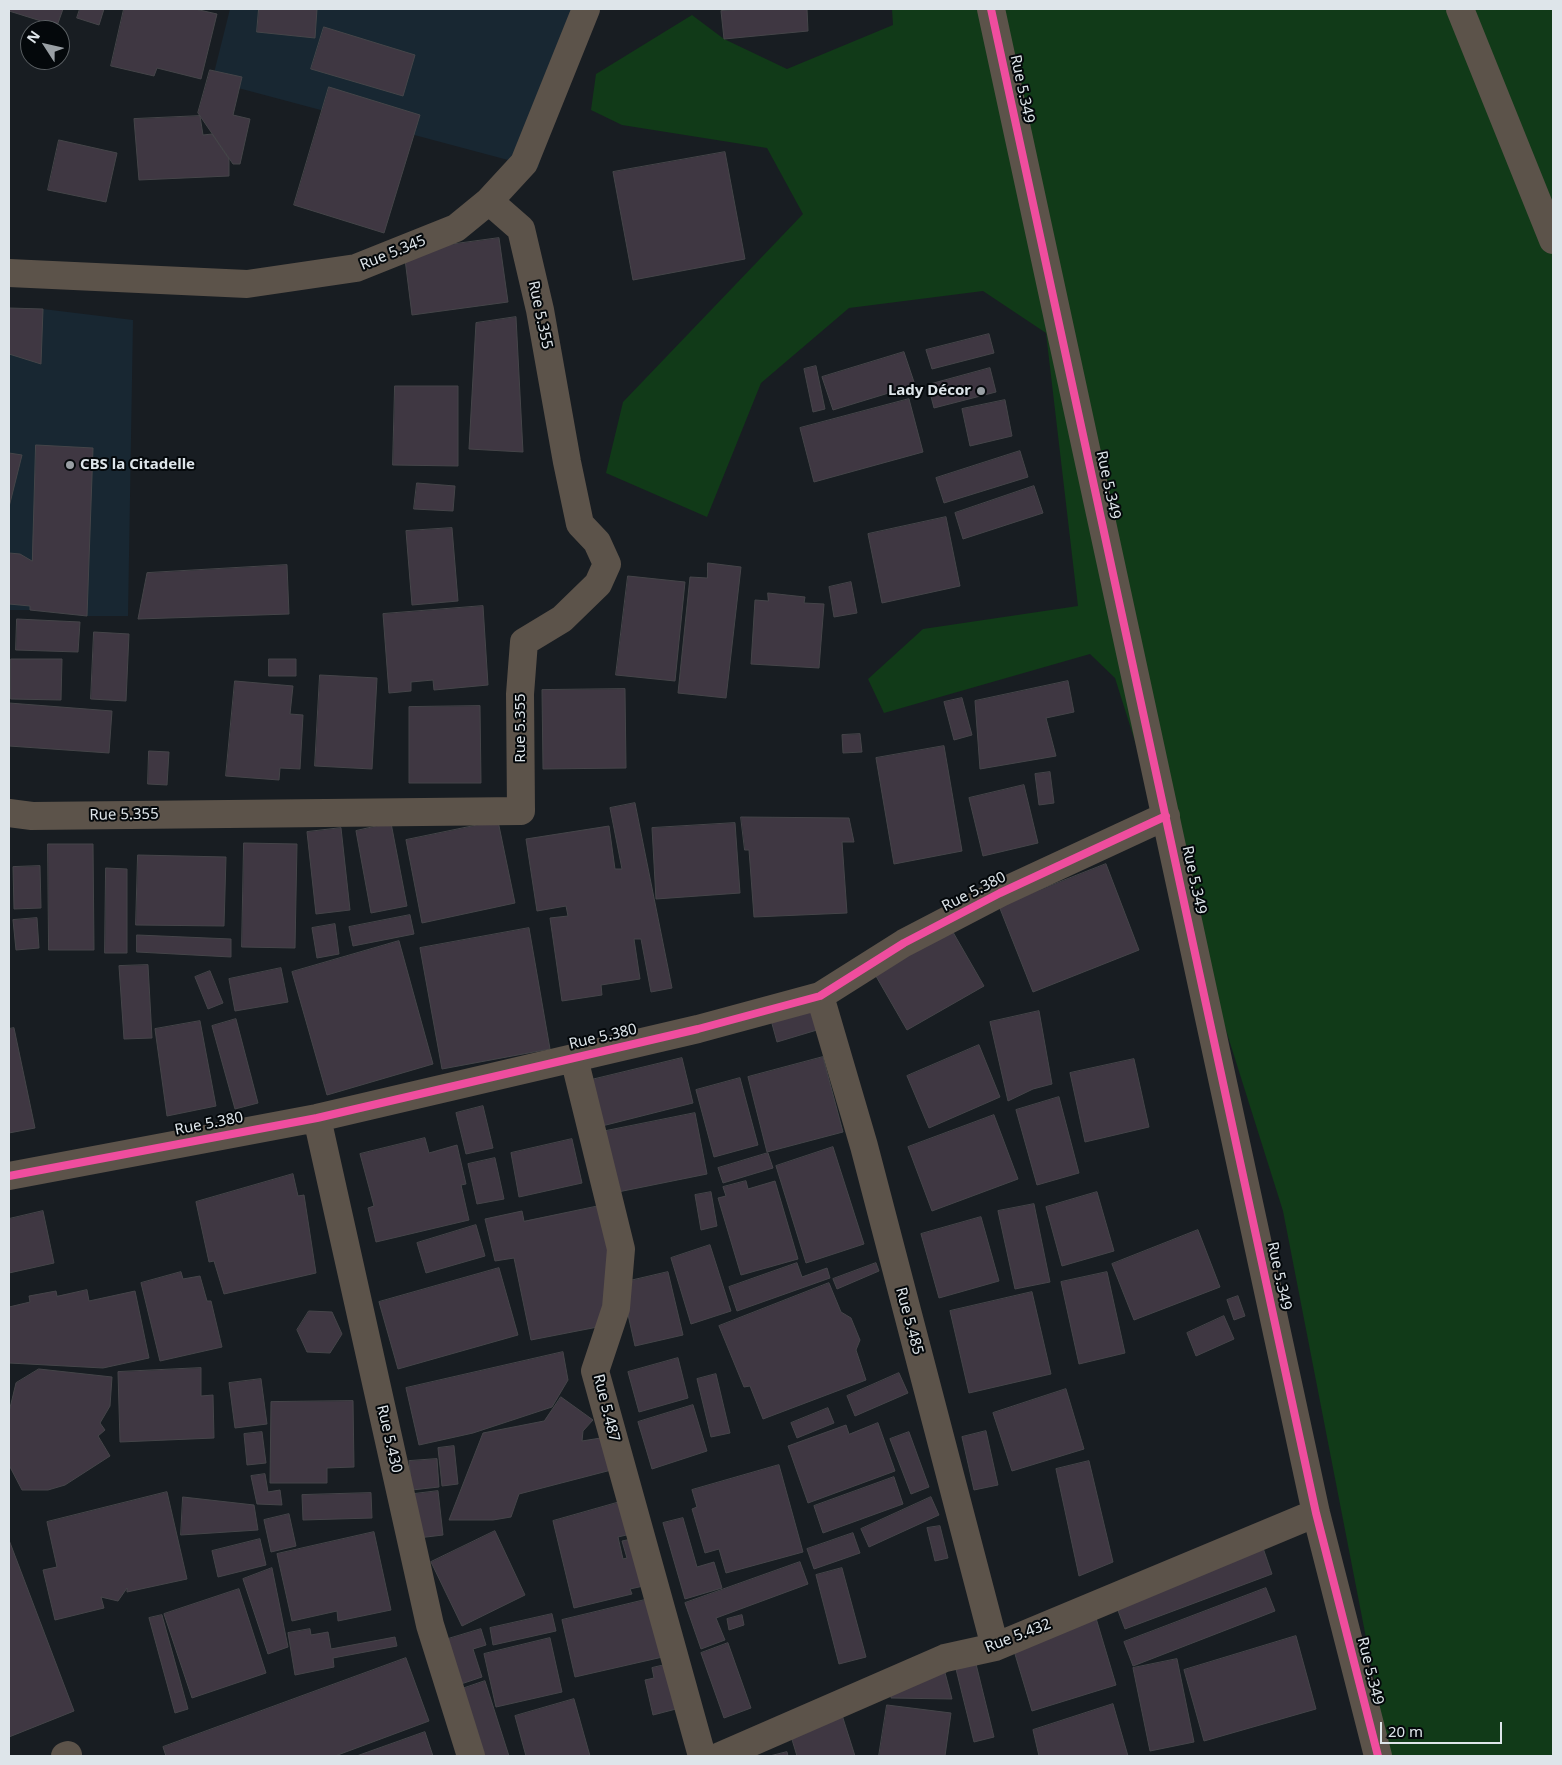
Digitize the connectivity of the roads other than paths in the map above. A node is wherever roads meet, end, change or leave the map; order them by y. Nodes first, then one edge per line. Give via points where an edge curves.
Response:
1 (586, 9) edge
2 (991, 9) edge
3 (1460, 9) edge
4 (489, 201) junction
5 (1553, 240) edge
6 (9, 273) edge
7 (9, 813) edge
8 (1166, 816) junction
9 (820, 996) junction
10 (574, 1058) junction
11 (317, 1118) junction
12 (9, 1176) edge
13 (1316, 1513) junction
14 (995, 1647) junction
15 (471, 1756) edge
16 (702, 1756) edge
17 (720, 1756) edge
18 (1378, 1756) edge

1 - 4 street, Rue 5.345 via 524,163
2 - 8 street, Rue 5.349
3 - 5 street
4 - 6 street, Rue 5.345 via 456,228 347,270 247,284
4 - 7 street, Rue 5.355 via 521,229 540,310 580,524 597,542 608,564 598,584 562,619 524,642 520,694 521,811 32,816
8 - 9 street, Rue 5.380 via 904,943
8 - 13 street, Rue 5.349
9 - 10 street, Rue 5.380
9 - 14 street, Rue 5.485 via 864,1146
10 - 11 street, Rue 5.380
10 - 16 street, Rue 5.487 via 621,1249 616,1308 595,1371
11 - 12 street, Rue 5.380
11 - 15 street, Rue 5.430 via 430,1625
13 - 14 street, Rue 5.432
13 - 18 street, Rue 5.349
14 - 17 street, Rue 5.432 via 945,1658

